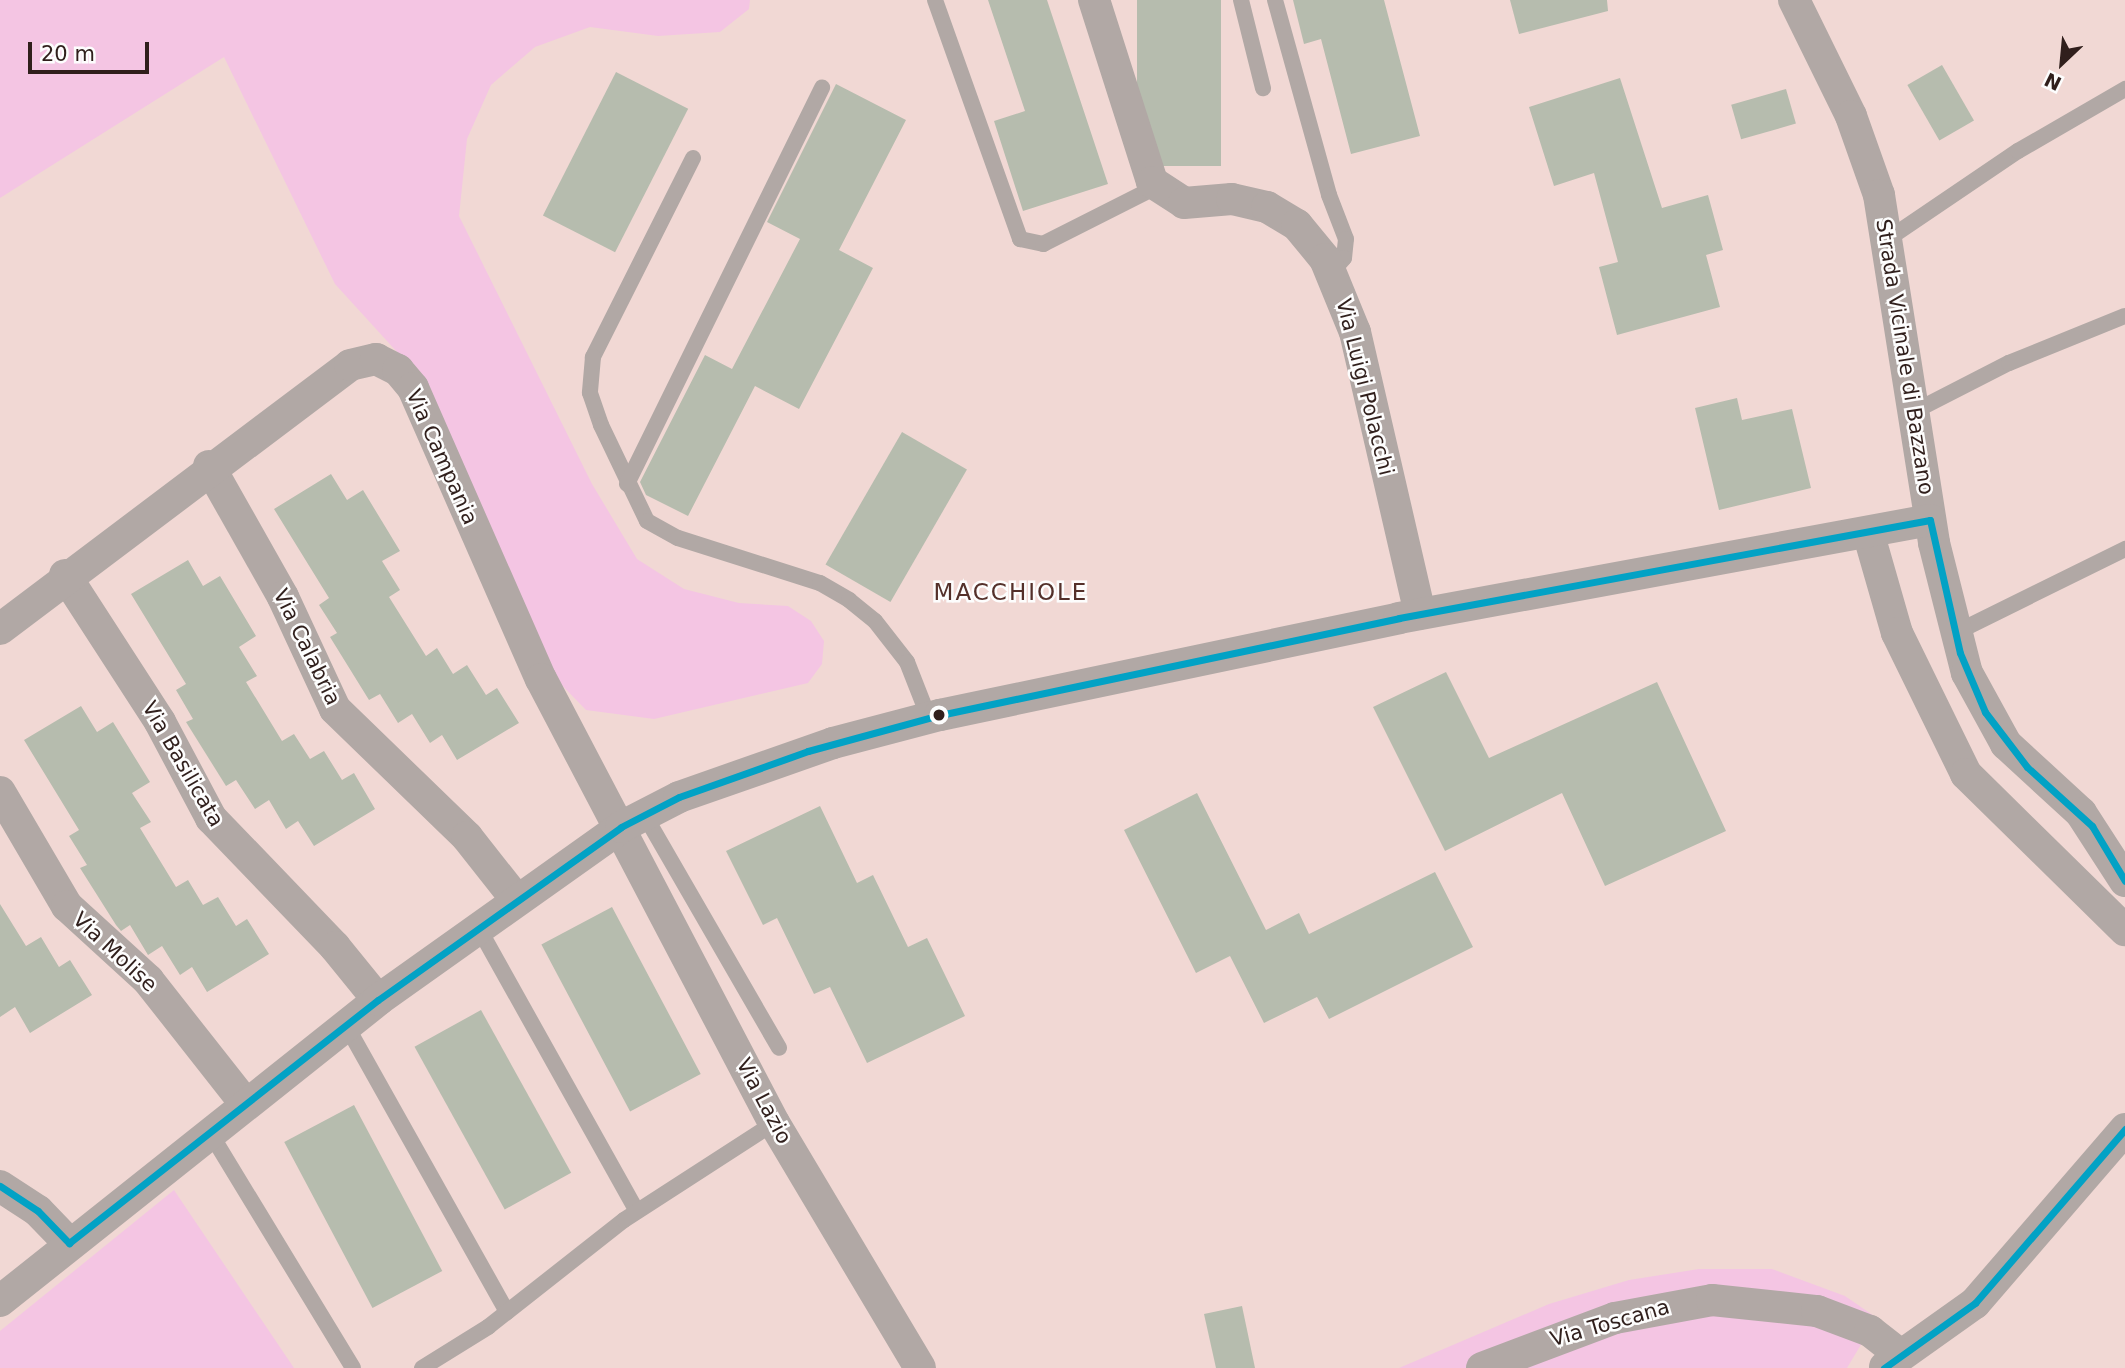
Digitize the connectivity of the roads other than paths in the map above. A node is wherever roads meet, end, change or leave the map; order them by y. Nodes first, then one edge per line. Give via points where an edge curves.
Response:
1 (935, 0) edge
2 (1094, 0) edge
3 (1241, 0) edge
4 (1275, 0) edge
5 (1794, 0) edge
6 (822, 87) dead end
7 (1263, 88) dead end
8 (2125, 89) edge
9 (693, 158) dead end
10 (1156, 187) junction
11 (1888, 239) junction
12 (1332, 272) junction
13 (2125, 316) edge
14 (1915, 411) junction
15 (209, 466) junction
16 (627, 484) junction
17 (1930, 520) junction
18 (1868, 532) junction
19 (2125, 549) edge
20 (65, 575) junction
21 (1420, 614) junction
22 (0, 629) edge
23 (1955, 633) junction
24 (929, 718) junction
25 (0, 792) edge
26 (632, 821) junction
27 (2125, 881) edge
28 (516, 899) junction
29 (478, 927) junction
30 (2125, 930) edge
31 (378, 1000) junction
32 (345, 1025) junction
33 (779, 1048) dead end
34 (244, 1102) junction
35 (774, 1123) junction
36 (2125, 1129) edge
37 (209, 1131) junction
38 (0, 1185) edge
39 (637, 1211) junction
40 (69, 1243) junction
41 (0, 1301) edge
42 (507, 1312) junction
43 (1892, 1361) edge
44 (354, 1368) edge
45 (422, 1368) edge
46 (920, 1368) edge
47 (1482, 1368) edge

1 - 10 lane via 1020,239 1042,244
2 - 10 street via 1146,174
3 - 7 lane
4 - 12 lane via 1347,244
5 - 11 street, Strada Vicinale di Bazzano via 1863,146
6 - 16 lane
8 - 11 lane via 2018,151
9 - 16 lane via 602,337 590,372 594,406
10 - 12 street, Via Luigi Polacchi via 1184,202 1246,200 1284,215 1312,241
11 - 14 street, Strada Vicinale di Bazzano
12 - 21 street, Via Luigi Polacchi via 1355,332
13 - 14 lane via 2009,363
14 - 17 street, Strada Vicinale di Bazzano
15 - 20 street, Via Campania
15 - 26 street, Via Campania via 355,362 376,359 398,370 414,387 536,670
15 - 28 street, Via Calabria via 283,597 335,709 467,837
16 - 24 lane via 647,521 659,529 820,583 864,611 907,662
17 - 18 street
17 - 23 street, Strada Vicinale di Bazzano
18 - 21 street
18 - 30 street via 1897,633 1966,774
19 - 23 lane
20 - 22 street
20 - 31 street, Via Basilicata via 160,722 211,818 335,947
21 - 24 street
23 - 27 street, Strada Vicinale di Bazzano via 1991,723 2026,767 2081,813
24 - 26 street via 833,743
25 - 34 street, Via Molise via 67,906 148,981
26 - 28 street
26 - 33 lane
26 - 35 street, Via Lazio
28 - 29 street
29 - 31 street
29 - 39 lane
31 - 32 street
32 - 34 street
32 - 42 lane
34 - 37 street
35 - 39 lane
35 - 46 street, Via Lazio
36 - 43 street via 1975,1303
37 - 40 street
37 - 44 lane
38 - 40 street via 38,1211
39 - 42 lane
40 - 41 street
42 - 45 lane
43 - 47 street, Via Toscana via 1870,1331 1817,1311 1712,1300 1615,1318

